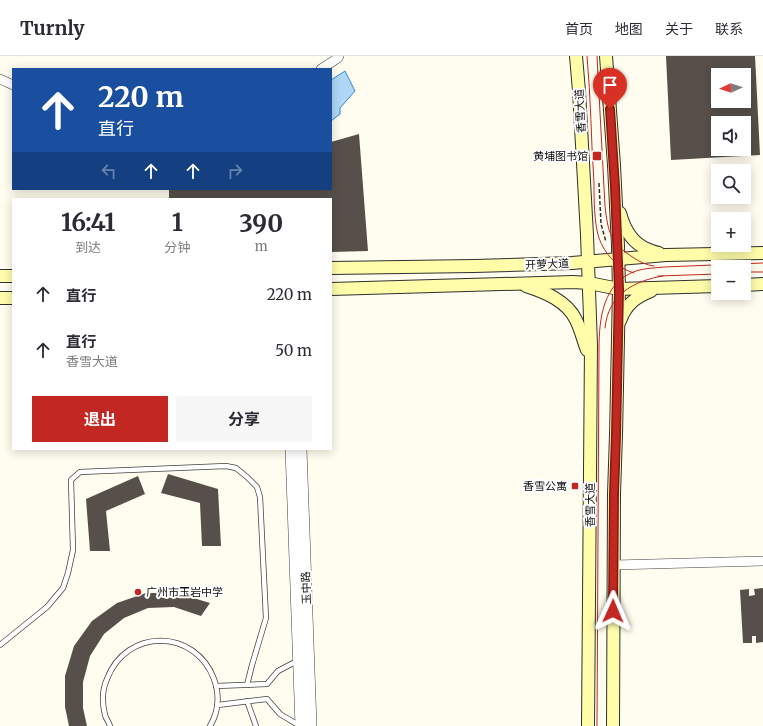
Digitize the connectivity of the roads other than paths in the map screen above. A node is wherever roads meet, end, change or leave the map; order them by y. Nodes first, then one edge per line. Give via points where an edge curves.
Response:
1 (339, 56) edge
2 (576, 56) edge
3 (606, 56) edge
4 (323, 68) edge
5 (0, 79) edge
6 (12, 85) edge
7 (616, 199) junction
8 (763, 253) edge
9 (666, 255) junction
10 (618, 259) junction
11 (588, 262) junction
12 (486, 266) junction
13 (332, 268) edge
14 (0, 276) edge
15 (12, 276) edge
16 (518, 283) junction
17 (589, 283) junction
18 (484, 284) junction
19 (763, 284) edge
20 (751, 285) edge
21 (711, 286) edge
22 (658, 288) junction
23 (332, 289) edge
24 (619, 289) junction
25 (0, 298) edge
26 (12, 298) edge
27 (618, 328) junction
28 (591, 364) junction
29 (291, 450) edge
30 (301, 450) edge
31 (763, 561) edge
32 (614, 565) junction
33 (0, 645) edge
34 (299, 660) junction
35 (247, 685) junction
36 (216, 686) junction
37 (247, 701) junction
38 (218, 705) junction
39 (110, 726) edge
40 (210, 726) edge
41 (256, 726) edge
42 (300, 726) edge
43 (311, 726) edge
44 (588, 726) edge
45 (613, 726) edge

1 - 4 street
2 - 11 main road, 香雪大道
3 - 7 main road
5 - 6 street
7 - 9 main road via 621,219 630,236 646,249
7 - 10 main road
8 - 9 main road, 开萝大道
9 - 10 main road, 开萝大道
10 - 11 main road, 开萝大道
10 - 24 main road
11 - 12 main road, 开萝大道
11 - 17 main road, 香雪大道
12 - 13 main road, 开萝大道
12 - 18 main road via 498,269 498,272
14 - 15 main road
16 - 17 main road, 开萝大道
16 - 18 main road, 开萝大道
16 - 28 main road via 554,297 570,310 576,319
17 - 24 main road, 开萝大道
17 - 28 main road, 香雪大道
18 - 23 main road, 开萝大道
19 - 20 main road
21 - 22 main road, 开萝大道
22 - 24 main road, 开萝大道
22 - 27 main road via 637,297 628,305
24 - 27 main road
25 - 26 main road
27 - 32 main road
28 - 44 main road, 香雪大道
29 - 34 street, 玉中路
30 - 43 street, 玉中路
31 - 32 street
32 - 45 main road
33 - 35 lane via 47,607 63,588 73,550 71,480 80,472 226,466 236,468 247,477 257,487 260,497 266,618
34 - 35 lane via 278,671 267,684
34 - 42 street, 玉中路
35 - 36 lane
36 - 38 lane
36 - 39 lane via 211,671 190,649 161,640 146,642 131,648 110,670 103,700
37 - 38 lane
37 - 41 lane
37 - 42 lane via 267,700 280,714
38 - 40 lane

